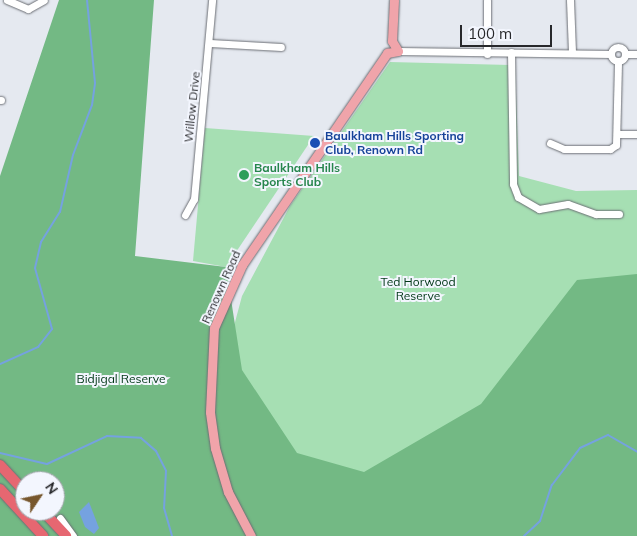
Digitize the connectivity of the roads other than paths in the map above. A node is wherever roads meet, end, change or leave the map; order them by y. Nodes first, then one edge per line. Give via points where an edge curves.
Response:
1 (7, 0) edge
2 (44, 0) edge
3 (212, 0) edge
4 (394, 0) edge
5 (487, 0) edge
6 (570, 0) edge
7 (392, 41) junction
8 (210, 43) junction
9 (282, 47) dead end
10 (398, 51) junction
11 (511, 52) junction
12 (572, 52) junction
13 (387, 53) junction
14 (487, 54) junction
15 (611, 54) junction
16 (626, 54) junction
17 (637, 54) edge
18 (618, 61) junction
19 (617, 134) junction
20 (637, 134) edge
21 (550, 143) dead end
22 (620, 214) dead end
23 (185, 215) dead end
24 (0, 465) edge
25 (15, 481) edge
26 (0, 489) edge
27 (52, 521) edge
28 (62, 521) edge
29 (43, 536) edge
30 (66, 536) edge
31 (73, 536) edge
32 (251, 536) edge

1 - 2 street via 28,9
3 - 8 street, Willow Drive
4 - 7 main road
5 - 14 street
6 - 12 street
7 - 10 main road
7 - 13 main road, Renown Road via 386,44
8 - 9 street
8 - 23 street, Willow Drive via 194,199
10 - 13 main road
10 - 14 street
11 - 12 street
11 - 14 street
11 - 22 street via 513,184 518,197 539,209 568,204 596,214
12 - 15 street
13 - 32 main road, Renown Road via 242,265 214,328 210,412 215,448 228,492
15 - 16 street via 618,47
15 - 18 street
16 - 17 street
16 - 18 street
18 - 19 street
19 - 20 street
19 - 21 street via 616,145 610,149 564,149
24 - 25 highway
26 - 29 highway
27 - 30 highway
28 - 31 street

